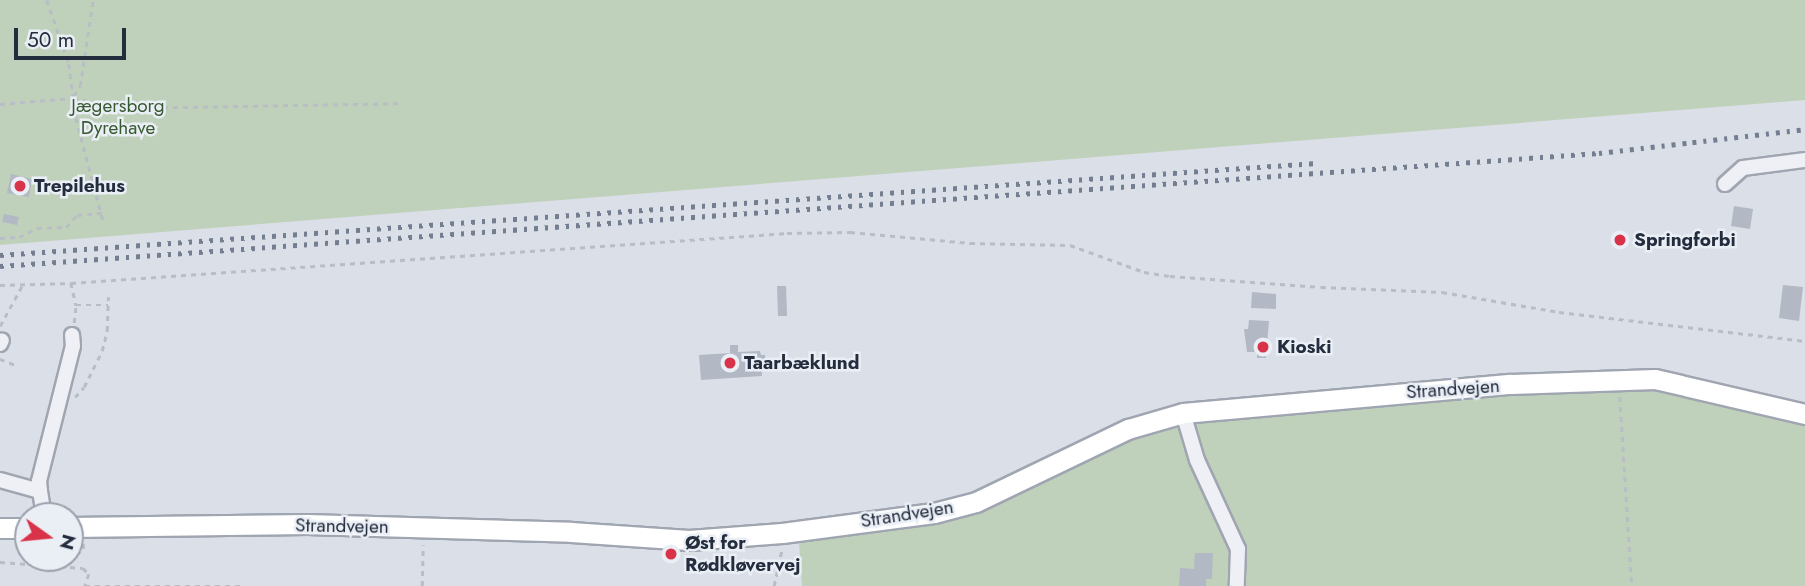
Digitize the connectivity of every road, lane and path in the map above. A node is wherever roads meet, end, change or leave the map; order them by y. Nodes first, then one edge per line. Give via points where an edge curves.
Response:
1 (47, 0) edge
2 (93, 0) edge
3 (73, 98) junction
4 (398, 103) dead end
5 (0, 104) edge
6 (1805, 160) edge
7 (1725, 184) dead end
8 (102, 213) junction
9 (103, 220) dead end
10 (0, 238) edge
11 (71, 283) junction
12 (23, 284) junction
13 (0, 285) edge
14 (108, 297) dead end
15 (108, 305) junction
16 (72, 335) dead end
17 (1, 337) edge
18 (1805, 341) edge
19 (0, 359) edge
20 (18, 366) dead end
21 (1619, 380) junction
22 (1183, 413) junction
23 (1805, 414) edge
24 (54, 419) junction
25 (0, 480) edge
26 (40, 491) junction
27 (42, 502) edge
28 (84, 527) edge
29 (424, 528) junction
30 (782, 533) junction
31 (84, 570) edge
32 (245, 586) edge
33 (422, 586) edge
34 (774, 586) edge
35 (1237, 586) edge
36 (1632, 586) edge

1 - 3 path via 69,64
2 - 3 path via 80,86
3 - 4 path via 123,108
3 - 5 path
3 - 8 path
6 - 7 street via 1743,168
8 - 9 path
8 - 10 path via 77,215 66,227 37,228 19,237
11 - 12 path
11 - 15 path via 76,305
11 - 18 path via 850,232 970,243 1070,245 1144,272 1170,276 1442,292 1559,312
12 - 13 path
12 - 17 path
14 - 15 path
15 - 24 path via 107,331 98,362 84,387
16 - 24 street
19 - 20 path
21 - 22 main road, Strandvejen via 1404,392
21 - 23 main road, Strandvejen via 1691,385
21 - 36 path
22 - 30 main road, Strandvejen via 1128,429 976,502 934,513
22 - 35 street via 1196,460 1238,549
24 - 26 street
25 - 26 street
26 - 27 street
28 - 29 main road, Strandvejen via 307,524
29 - 30 main road, Strandvejen via 689,540
29 - 33 path
30 - 34 path via 782,558
31 - 32 path via 89,579 85,586

